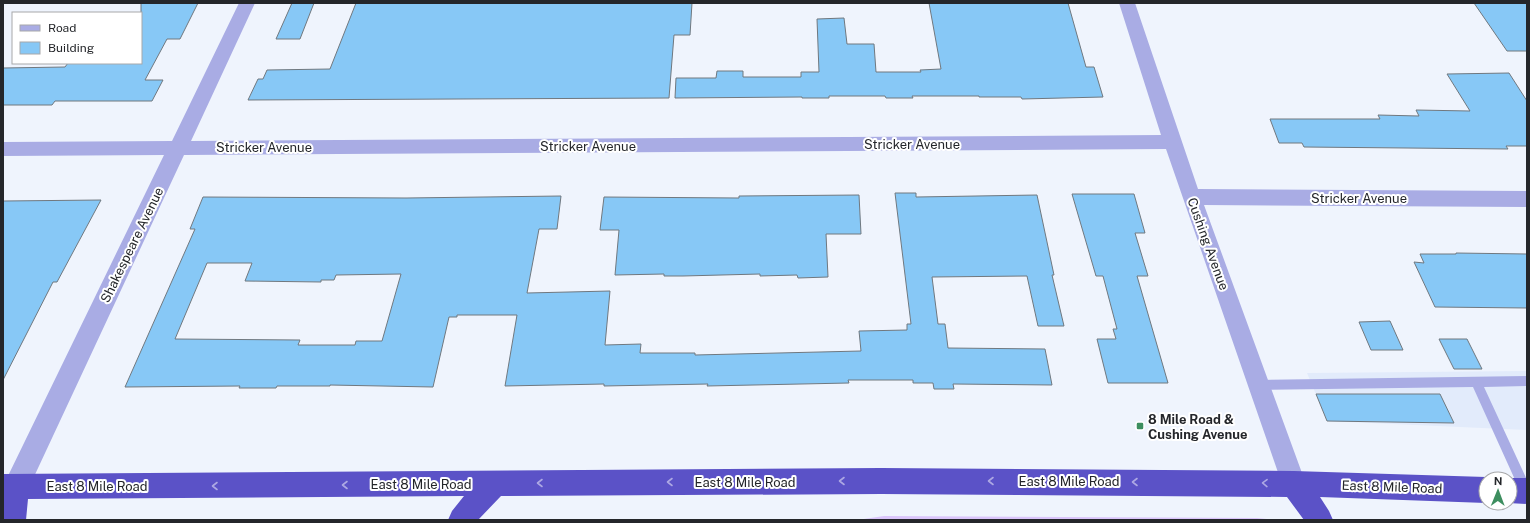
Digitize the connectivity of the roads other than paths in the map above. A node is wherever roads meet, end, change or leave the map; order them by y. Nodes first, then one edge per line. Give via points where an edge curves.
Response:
1 (247, 3) edge
2 (1127, 3) edge
3 (1174, 142) junction
4 (178, 148) junction
5 (3, 149) edge
6 (1191, 197) junction
7 (1527, 199) edge
8 (1527, 381) edge
9 (1476, 382) junction
10 (1258, 385) junction
11 (496, 483) junction
12 (1294, 484) junction
13 (10, 487) edge
14 (1478, 490) edge
15 (1521, 491) edge
16 (13, 520) edge
17 (461, 520) edge
18 (1320, 520) edge

1 - 4 street, Shakespeare Avenue
2 - 3 street, Cushing Avenue
3 - 4 street, Stricker Avenue
3 - 6 street, Cushing Avenue
4 - 5 street, Stricker Avenue
4 - 13 street, Shakespeare Avenue
6 - 7 street, Stricker Avenue
6 - 10 street, Cushing Avenue
8 - 9 lane
9 - 10 lane
9 - 15 lane
10 - 12 street, Cushing Avenue
12 -> 11 highway, East 8 Mile Road via 881,480
11 -> 13 highway, East 8 Mile Road
11 - 17 highway
12 - 14 highway, East 8 Mile Road
12 - 18 highway
13 - 16 highway

